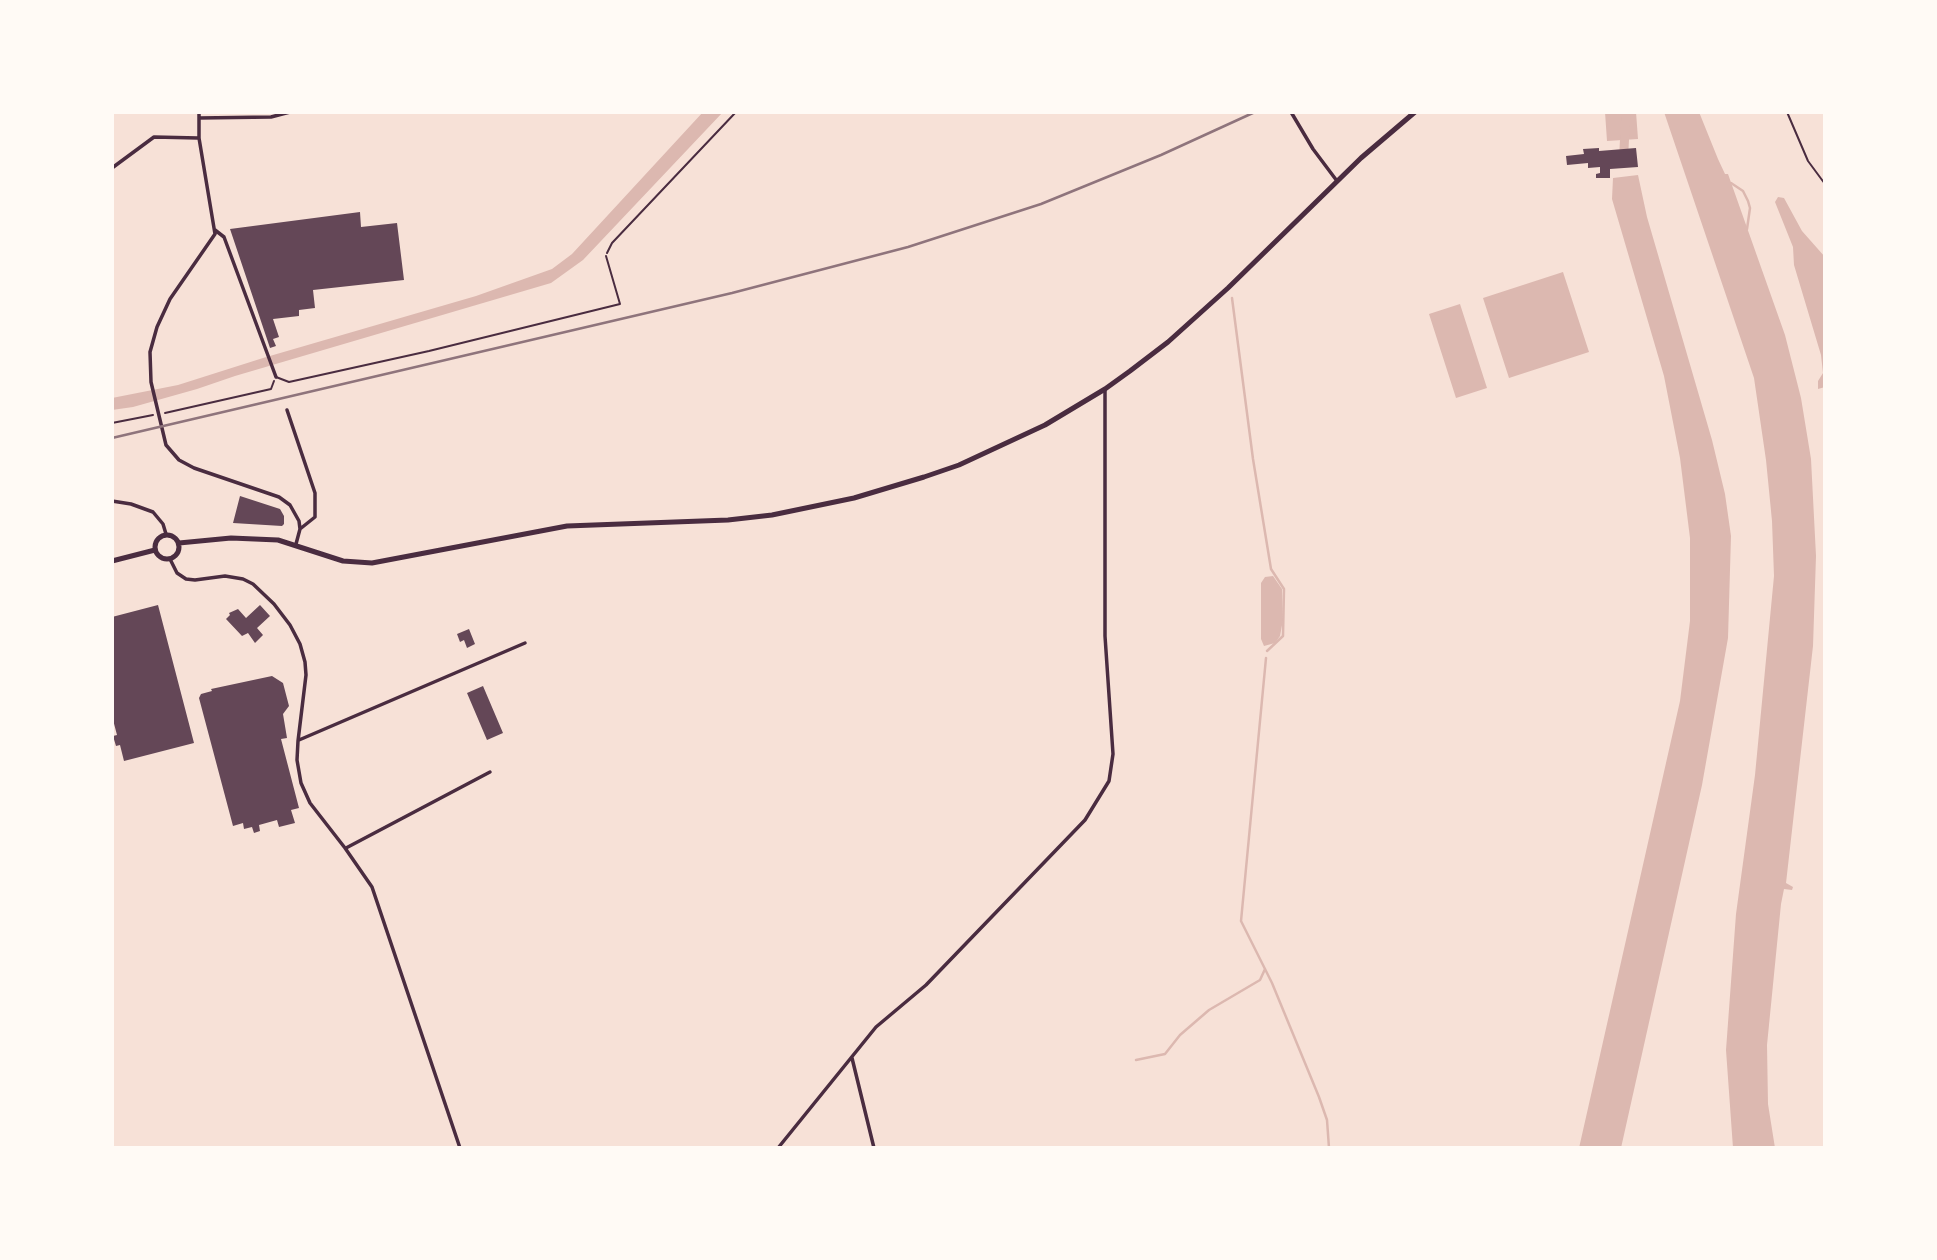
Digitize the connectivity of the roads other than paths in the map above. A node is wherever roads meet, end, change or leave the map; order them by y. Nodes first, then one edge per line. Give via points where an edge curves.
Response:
1 (199, 112) edge
2 (290, 112) edge
3 (1291, 112) edge
4 (1415, 112) edge
5 (199, 118) junction
6 (199, 138) junction
7 (112, 168) edge
8 (1337, 181) junction
9 (215, 230) junction
10 (606, 256) road end
11 (276, 377) joint
12 (1105, 389) junction
13 (287, 410) dead end
14 (112, 501) edge
15 (300, 529) junction
16 (166, 534) junction
17 (179, 543) junction
18 (296, 544) junction
19 (155, 550) junction
20 (170, 559) junction
21 (112, 561) edge
22 (525, 643) dead end
23 (298, 741) junction
24 (490, 772) dead end
25 (345, 848) junction
26 (852, 1058) junction
27 (460, 1148) edge
28 (778, 1148) edge
29 (873, 1148) edge

1 - 5 street
2 - 5 street via 271,117
3 - 8 street
4 - 8 main road
5 - 6 street
6 - 7 street via 154,137
6 - 9 street
8 - 12 main road via 1168,342
9 - 11 street via 224,237
9 - 15 street via 214,239 170,299 150,352 151,382 166,445 194,468 279,497 296,513
10 - 11 lane via 620,304 289,382
12 - 18 main road via 1045,425 959,465 816,507 728,520 567,526 372,563 343,561
12 - 26 street via 1105,636 1113,754 1109,781 1076,830 926,985 876,1027
13 - 15 street via 315,492 315,517
14 - 16 street via 153,512
15 - 18 street
16 - 17 main road
16 - 19 main road via 157,540
17 - 18 main road via 231,538
17 - 20 main road via 177,554
19 - 20 main road
19 - 21 main road
20 - 23 street via 186,579 225,576 253,584 290,625 305,662
22 - 23 street
23 - 25 street via 304,793
24 - 25 street
25 - 27 street via 372,887
26 - 28 street
26 - 29 street

